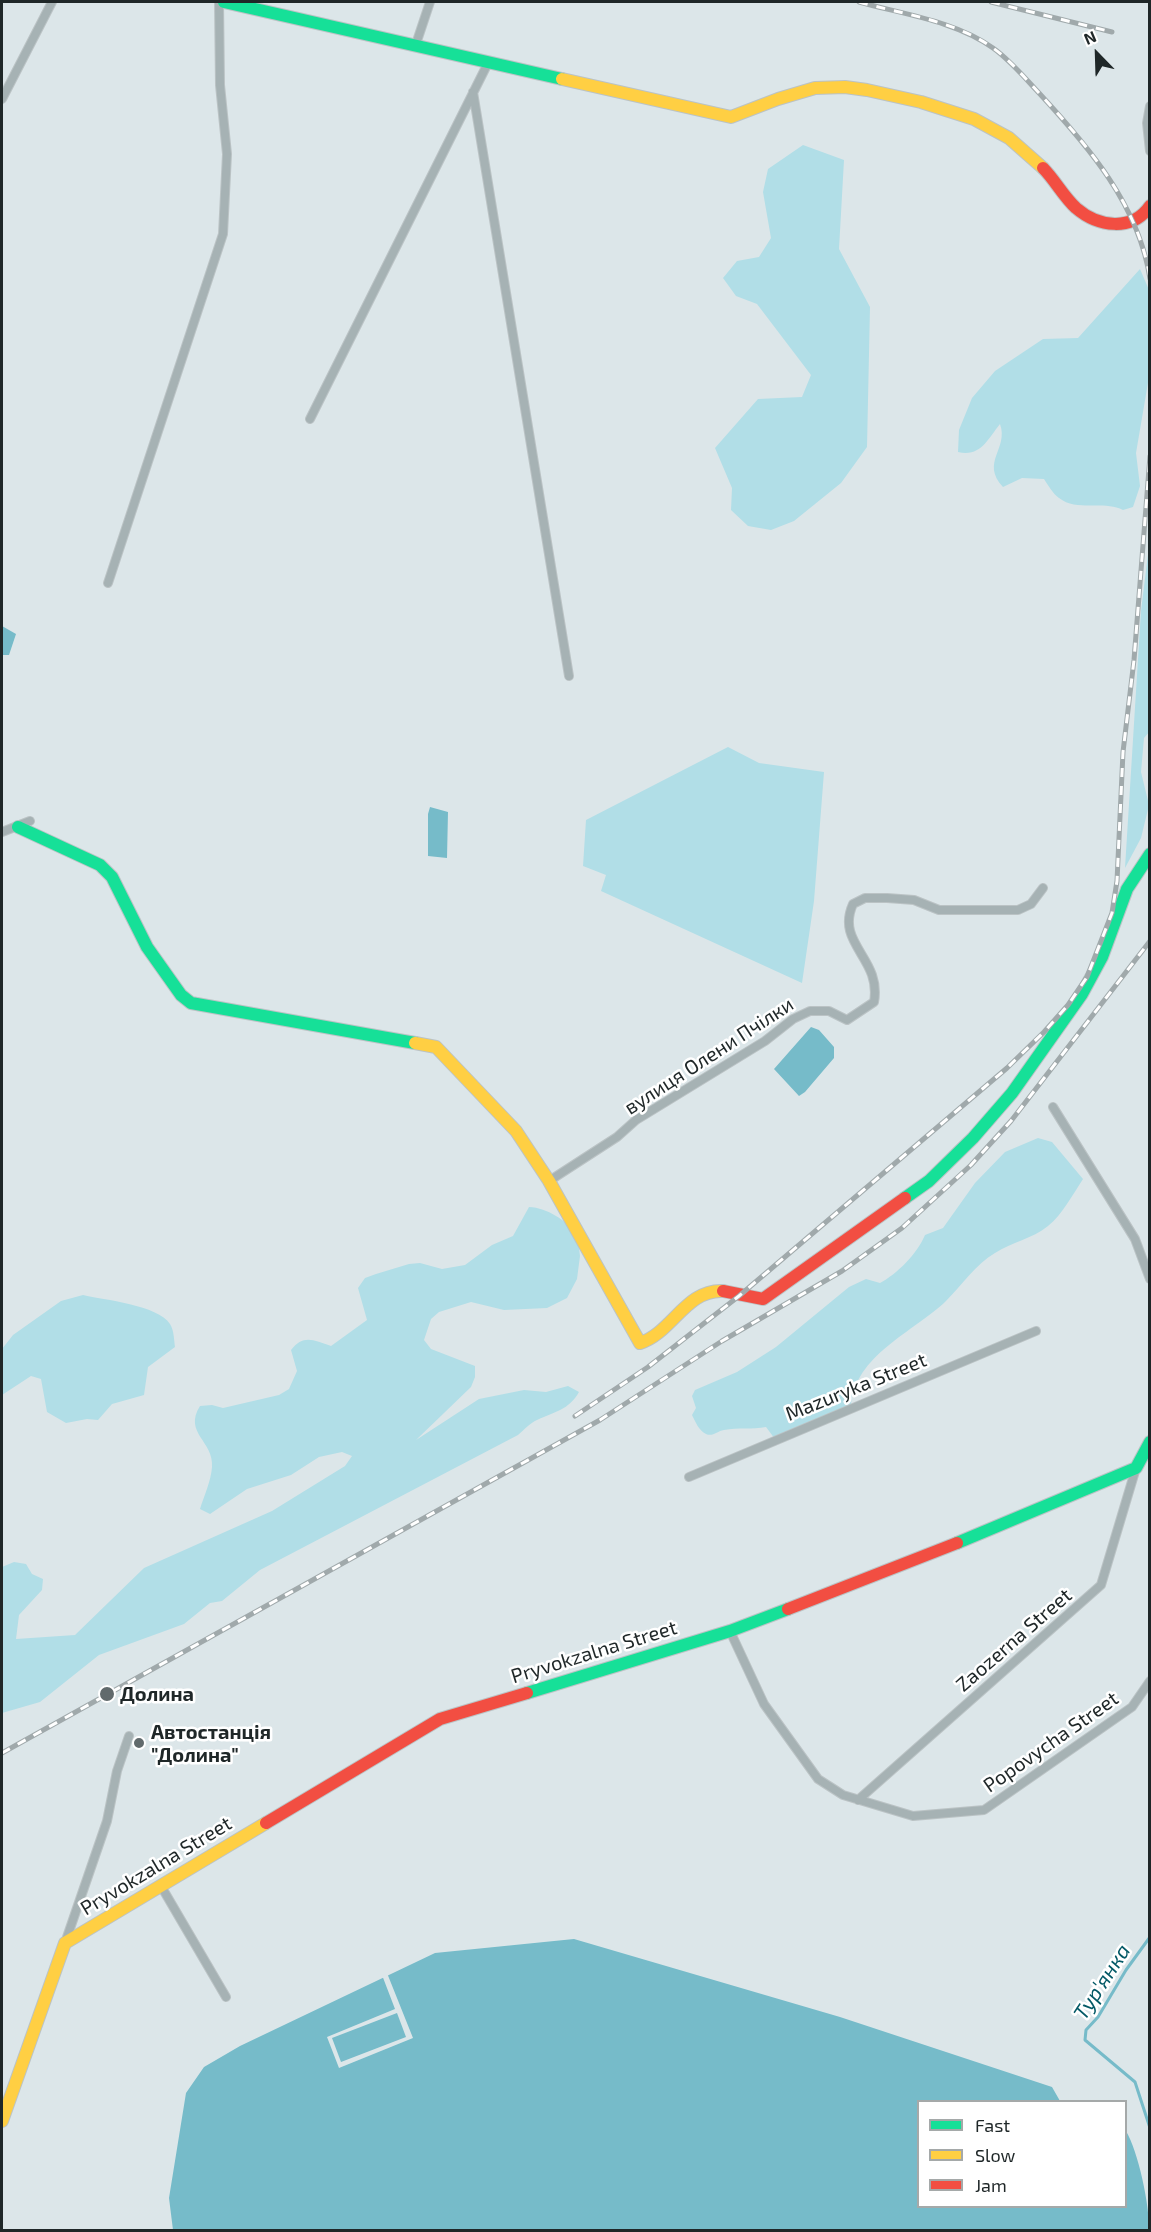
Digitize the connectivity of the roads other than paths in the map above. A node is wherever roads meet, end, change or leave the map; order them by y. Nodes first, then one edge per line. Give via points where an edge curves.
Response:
1 (52, 2) edge
2 (219, 2) edge
3 (224, 2) edge
4 (430, 2) edge
5 (416, 44) junction
6 (489, 61) junction
7 (473, 92) junction
8 (2, 99) edge
9 (1149, 106) edge
10 (1149, 151) edge
11 (1148, 211) edge
12 (310, 419) dead end
13 (108, 583) dead end
14 (569, 676) dead end
15 (30, 821) dead end
16 (18, 827) junction
17 (2, 832) edge
18 (1149, 854) edge
19 (1043, 888) dead end
20 (1053, 1107) dead end
21 (549, 1180) junction
22 (1149, 1279) edge
23 (1036, 1331) dead end
24 (1149, 1442) edge
25 (1136, 1468) junction
26 (689, 1477) dead end
27 (730, 1631) junction
28 (1149, 1681) edge
29 (129, 1736) dead end
30 (858, 1800) junction
31 (161, 1886) junction
32 (65, 1943) junction
33 (226, 1997) dead end
34 (2, 2121) edge

1 - 8 street
2 - 13 street via 226,154 223,234
3 - 5 street
4 - 5 street
5 - 6 street
6 - 7 street
6 - 11 street via 731,117 790,96 848,86 968,115 988,124 1048,173 1073,205 1101,223 1134,221
7 - 12 street
7 - 14 street
9 - 10 street
15 - 16 street
16 - 17 street
16 - 21 street via 99,865 112,877 147,947 180,995 191,1003 436,1047 516,1131
18 - 21 street via 1127,889 1102,957 1082,994 1012,1094 929,1181 763,1299 714,1291 682,1308 651,1342 640,1343
19 - 21 street, вулиця Олени Пчілки via 1031,904 1018,910 939,910 914,900 886,898 865,898 853,904 846,918 849,934 877,986 874,1002 847,1020 829,1011 810,1011 793,1019
20 - 22 street via 1135,1239
23 - 26 street, Mazuryka Street
24 - 25 street
25 - 27 street, Pryvokzalna Street
25 - 30 street, Zaozerna Street via 1101,1585
27 - 30 street, Popovycha Street via 764,1704 818,1779
27 - 31 street, Pryvokzalna Street via 440,1719
28 - 30 street, Popovycha Street via 1132,1707 984,1810 913,1816
29 - 32 street via 107,1821
31 - 32 street, Pryvokzalna Street
31 - 33 street
32 - 34 street

